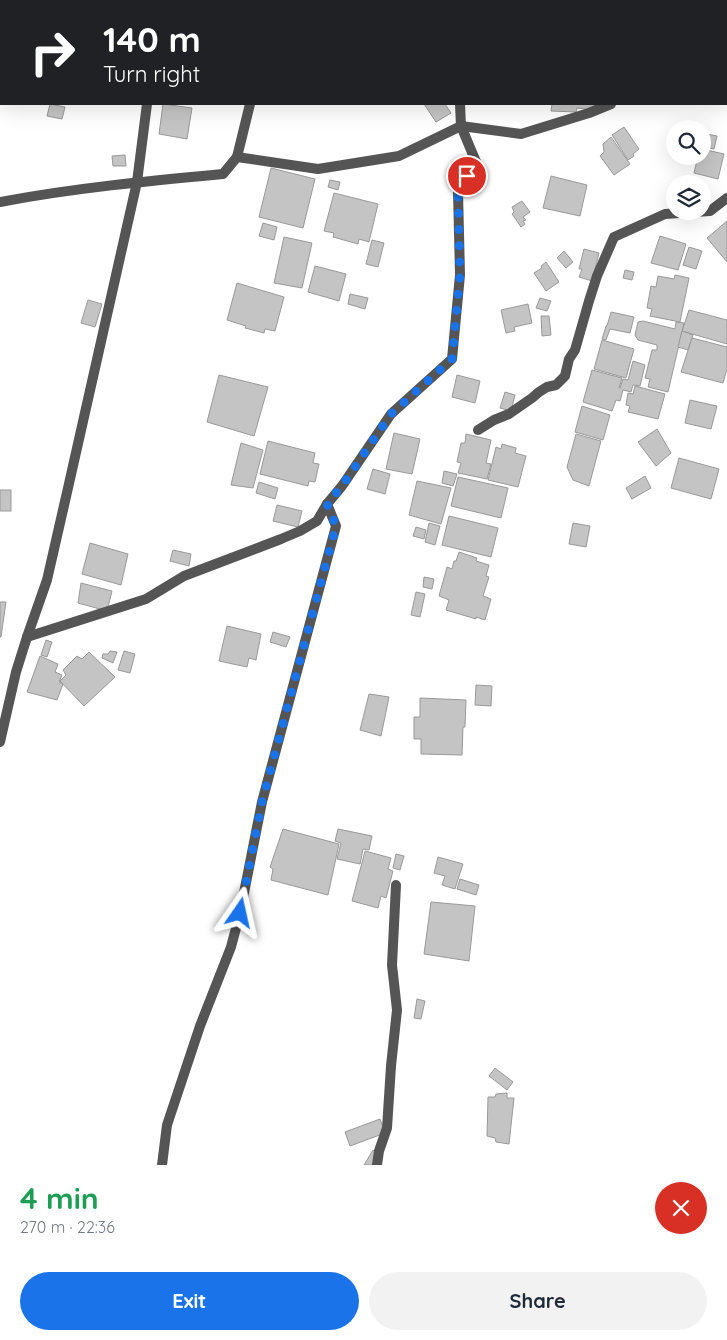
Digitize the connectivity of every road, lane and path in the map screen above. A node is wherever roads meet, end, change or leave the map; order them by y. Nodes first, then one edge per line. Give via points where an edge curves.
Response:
1 (147, 105) edge
2 (250, 105) edge
3 (460, 105) edge
4 (608, 105) edge
5 (461, 126) junction
6 (237, 157) junction
7 (137, 182) junction
8 (727, 198) edge
9 (0, 202) edge
10 (478, 430) dead end
11 (327, 504) junction
12 (27, 636) junction
13 (2, 730) edge
14 (0, 742) edge
15 (396, 885) dead end
16 (162, 1165) edge
17 (377, 1165) edge

1 - 7 street
2 - 6 street
3 - 5 street
4 - 5 street via 521,134
5 - 6 street via 399,156 318,170
5 - 11 street via 476,162 458,191 460,275 452,359 391,414
6 - 7 street via 223,174
7 - 9 street
7 - 12 street via 49,571
8 - 10 street via 710,211 664,214 614,237 597,276 565,376 556,385 547,387 509,414
11 - 12 street via 317,520 300,531 184,576 146,599
11 - 16 street via 336,526 262,802 240,913 231,947 167,1125
12 - 13 street
13 - 14 street
15 - 17 street via 392,965 397,1010 387,1128

